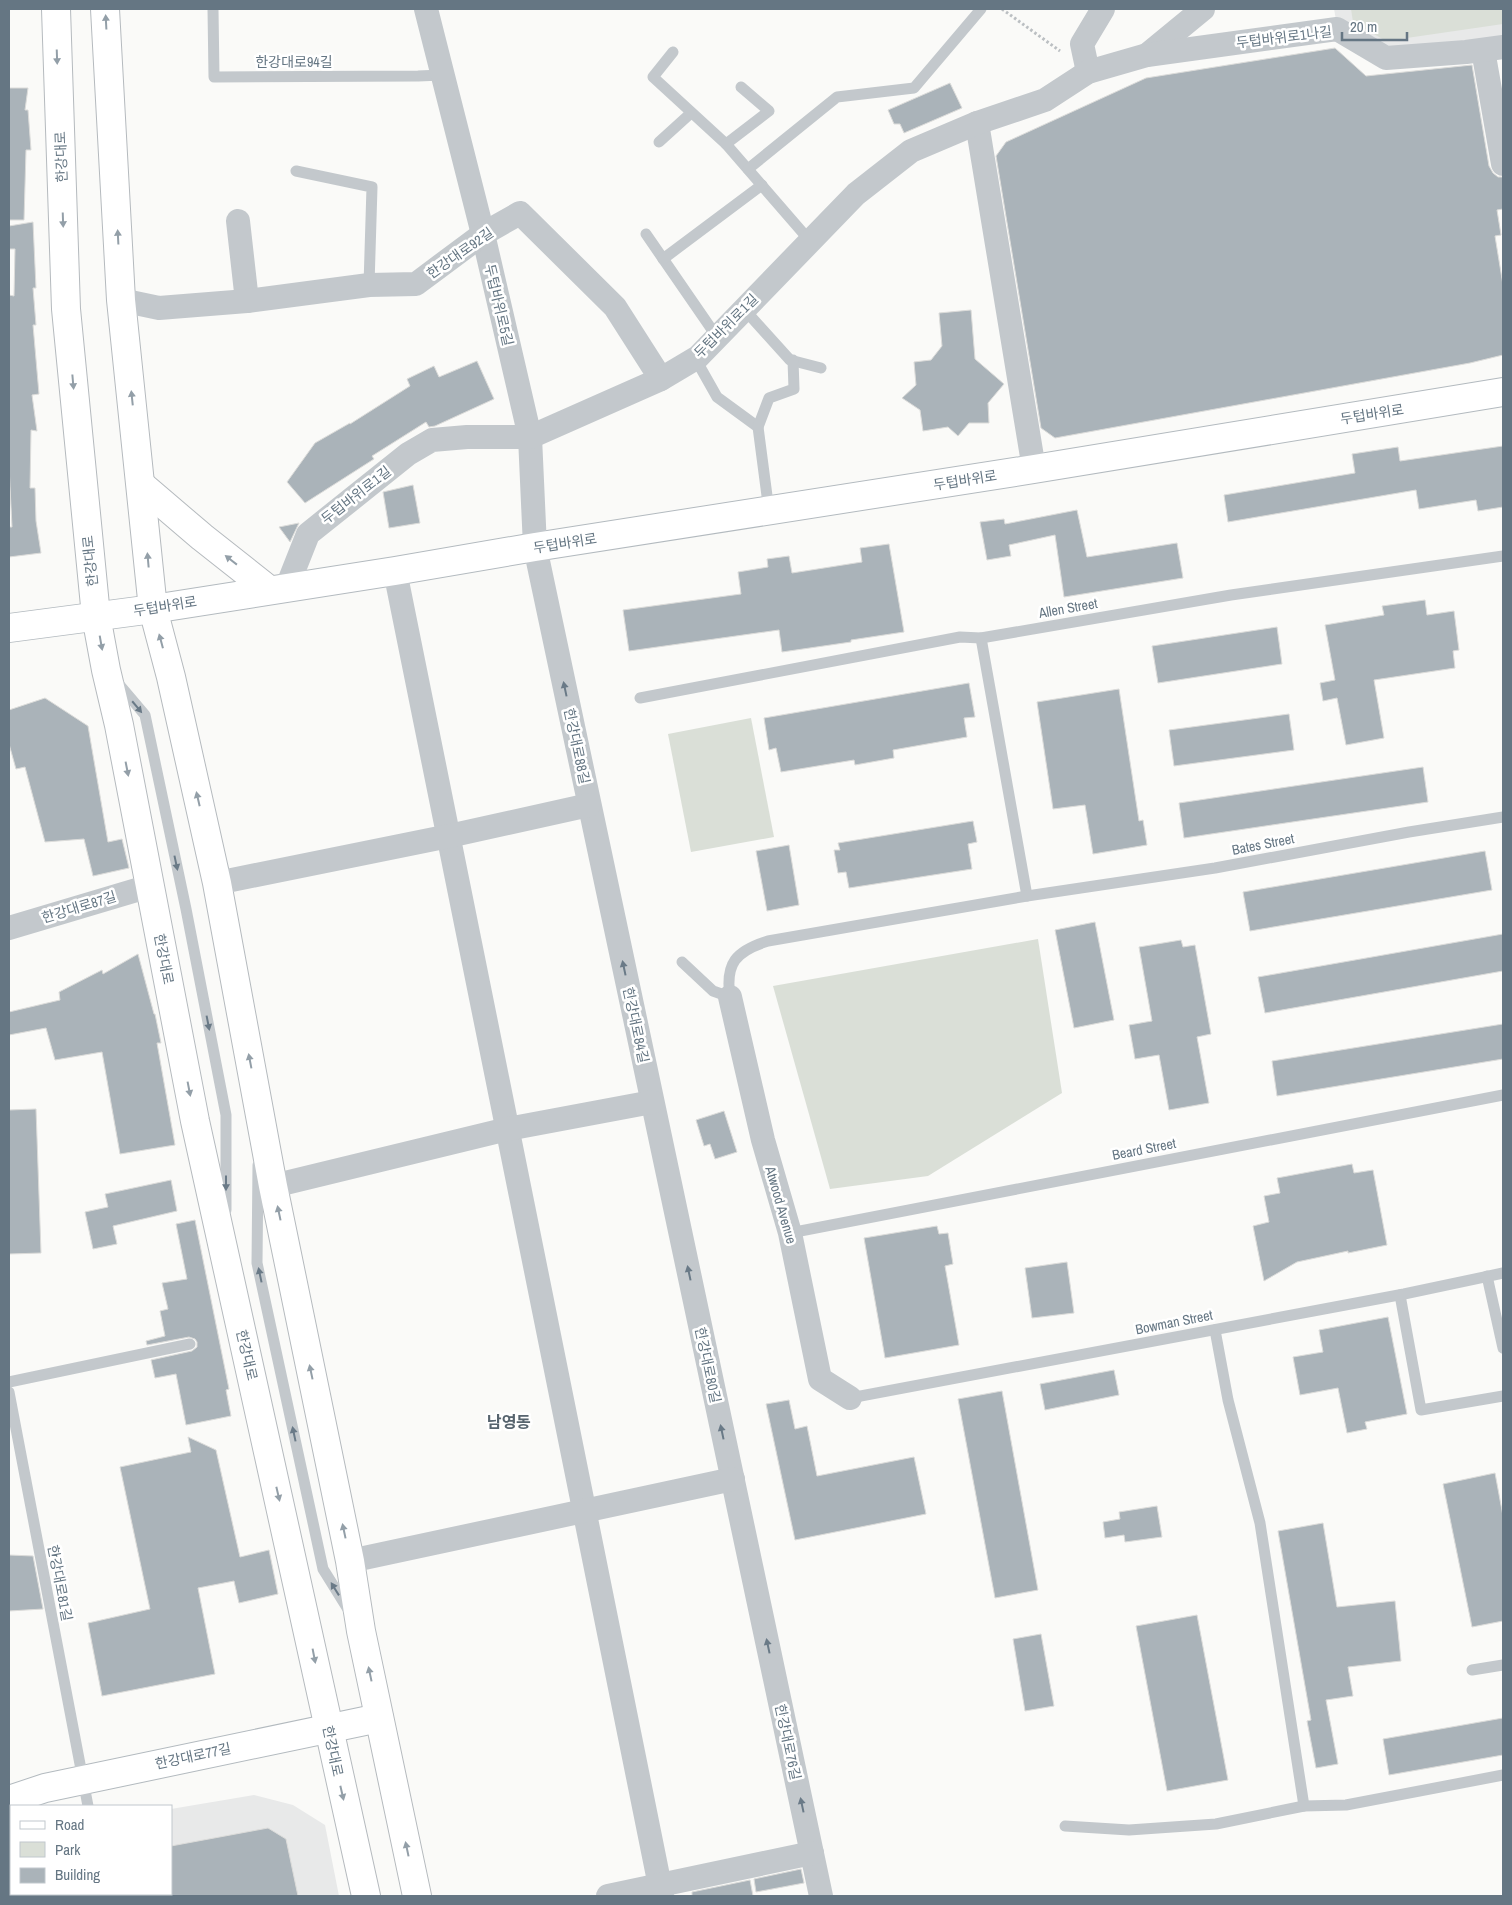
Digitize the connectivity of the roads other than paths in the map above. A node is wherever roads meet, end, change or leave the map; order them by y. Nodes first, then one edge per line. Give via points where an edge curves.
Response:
1 (56, 9) edge
2 (105, 9) edge
3 (214, 9) edge
4 (426, 9) edge
5 (981, 9) edge
6 (1103, 9) edge
7 (1203, 9) edge
8 (1493, 49) edge
9 (673, 52) dead end
10 (1147, 55) junction
11 (1088, 72) junction
12 (442, 74) junction
13 (741, 86) dead end
14 (691, 113) junction
15 (978, 123) junction
16 (660, 142) dead end
17 (726, 144) junction
18 (1503, 164) edge
19 (748, 169) junction
20 (296, 171) dead end
21 (762, 185) junction
22 (238, 221) dead end
23 (483, 234) junction
24 (646, 234) dead end
25 (810, 241) junction
26 (664, 259) junction
27 (369, 285) junction
28 (121, 300) junction
29 (247, 301) junction
30 (744, 309) junction
31 (717, 337) junction
32 (695, 358) junction
33 (793, 360) junction
34 (821, 368) dead end
35 (661, 379) junction
36 (1503, 392) edge
37 (758, 427) junction
38 (530, 437) junction
39 (1034, 469) junction
40 (141, 485) junction
41 (769, 511) junction
42 (534, 547) junction
43 (1503, 556) edge
44 (395, 571) junction
45 (278, 589) junction
46 (153, 609) junction
47 (96, 616) junction
48 (9, 628) edge
49 (981, 638) junction
50 (106, 670) junction
51 (640, 698) dead end
52 (589, 805) junction
53 (1503, 817) edge
54 (449, 836) junction
55 (216, 883) junction
56 (150, 886) junction
57 (1028, 896) junction
58 (9, 928) edge
59 (682, 962) dead end
60 (730, 997) junction
61 (1503, 1096) edge
62 (652, 1102) junction
63 (259, 1109) junction
64 (508, 1129) junction
65 (274, 1186) junction
66 (790, 1233) junction
67 (226, 1259) junction
68 (1503, 1273) edge
69 (1488, 1276) junction
70 (1400, 1295) junction
71 (1214, 1330) junction
72 (190, 1344) dead end
73 (1503, 1348) edge
74 (9, 1382) edge
75 (9, 1392) edge
76 (1503, 1396) edge
77 (850, 1398) joint
78 (733, 1479) junction
79 (585, 1511) junction
80 (350, 1562) junction
81 (361, 1631) junction
82 (1503, 1665) edge
83 (1472, 1670) dead end
84 (379, 1718) junction
85 (328, 1728) junction
86 (1503, 1775) edge
87 (82, 1780) junction
88 (9, 1800) edge
89 (88, 1805) edge
90 (1304, 1806) junction
91 (1065, 1826) dead end
92 (812, 1853) junction
93 (661, 1891) edge
94 (366, 1896) edge
95 (417, 1896) edge
96 (608, 1896) edge
97 (821, 1896) edge

1 -> 47 main road, 한강대로 via 66,309
28 -> 2 main road
3 - 12 lane, 한강대로94길 via 214,77
4 - 12 street, 두텁바위로5길
5 - 19 lane via 914,88 837,97
6 - 11 street via 1082,44
7 - 10 street
8 - 10 street, 두텁바위로1나길 via 1386,58 1337,29
8 - 18 street
9 - 14 lane via 653,78
10 - 11 street, 두텁바위로1길
11 - 15 street, 두텁바위로1길 via 1045,100
12 - 23 street, 두텁바위로5길
13 - 17 lane via 769,111
14 - 16 lane
14 - 17 lane
15 - 25 street, 두텁바위로1길 via 911,151 856,194
15 - 39 street
17 - 19 lane
19 - 21 lane
20 - 27 lane via 372,187
21 - 25 lane
21 - 26 lane
22 - 29 street
23 - 27 street, 한강대로92길 via 416,284
23 - 35 street, 한강대로92길 via 520,213 615,307
23 - 38 street, 두텁바위로5길
24 - 26 lane
25 - 30 street, 두텁바위로1길
26 - 31 lane
27 - 29 street, 한강대로92길
28 - 29 street, 한강대로92길 via 159,308
40 -> 28 main road
30 - 31 street, 두텁바위로1길
30 - 33 lane
31 - 32 street, 두텁바위로1길
32 - 35 street, 두텁바위로1길
32 - 37 lane via 717,397
33 - 34 lane
33 - 37 lane via 794,389 769,398
35 - 38 street, 두텁바위로1길
36 - 39 main road, 두텁바위로
37 - 41 lane
38 - 42 street, 두텁바위로5길
38 - 45 street, 두텁바위로1길 via 432,440 408,454 308,534
39 - 41 main road, 두텁바위로
45 -> 40 main road via 202,537
46 -> 40 main road
41 - 42 main road, 두텁바위로
42 - 44 main road, 두텁바위로
52 -> 42 street, 한강대로88길
43 - 49 lane, Allen Street via 1231,595
44 - 45 main road, 두텁바위로
44 - 54 street
45 - 46 main road, 두텁바위로
46 - 47 main road, 두텁바위로
55 -> 46 main road
47 - 48 main road, 두텁바위로
47 -> 50 main road, 한강대로
49 - 51 lane, Allen Street via 960,637
49 - 57 lane
50 -> 56 main road, 한강대로
50 -> 67 lane via 144,715 186,909 226,1115
52 - 54 street
62 -> 52 street, 한강대로84길
53 - 57 lane, Bates Street via 1215,868
54 - 55 street
54 - 64 street
63 -> 55 main road
56 - 58 street, 한강대로87길
56 -> 67 main road, 한강대로 via 195,1121
57 - 60 lane, Bates Street via 768,941 744,951 736,959 728,981
59 - 60 lane via 713,991
60 - 66 street, Atwood Avenue via 763,1140
61 - 66 lane, Beard Street
62 - 64 street
78 -> 62 street, 한강대로80길
63 - 65 main road
81 -> 63 lane via 323,1569 257,1263
64 - 65 street
64 - 79 street
80 -> 65 main road
66 - 77 street, Atwood Avenue via 820,1379
67 -> 85 main road, 한강대로
68 - 69 lane, Bowman Street
69 - 70 lane, Bowman Street
69 - 73 lane
70 - 71 lane, Bowman Street
70 - 76 lane via 1421,1410
71 - 77 lane, Bowman Street
71 - 90 lane via 1228,1400 1260,1523
72 - 74 lane
75 - 87 lane, 한강대로81길
78 - 79 street
92 -> 78 street, 한강대로76길
79 - 80 street
79 - 93 street
80 - 81 main road
84 -> 81 main road
82 - 83 lane
84 - 85 main road, 한강대로77길
95 -> 84 main road
85 - 87 main road, 한강대로77길
85 -> 94 main road, 한강대로
86 - 90 lane via 1346,1805
87 - 88 main road, 한강대로77길
87 - 89 lane, 한강대로81길
90 - 91 lane via 1216,1824 1129,1830
92 - 93 street
92 - 97 street, 한강대로76길
93 - 96 street

